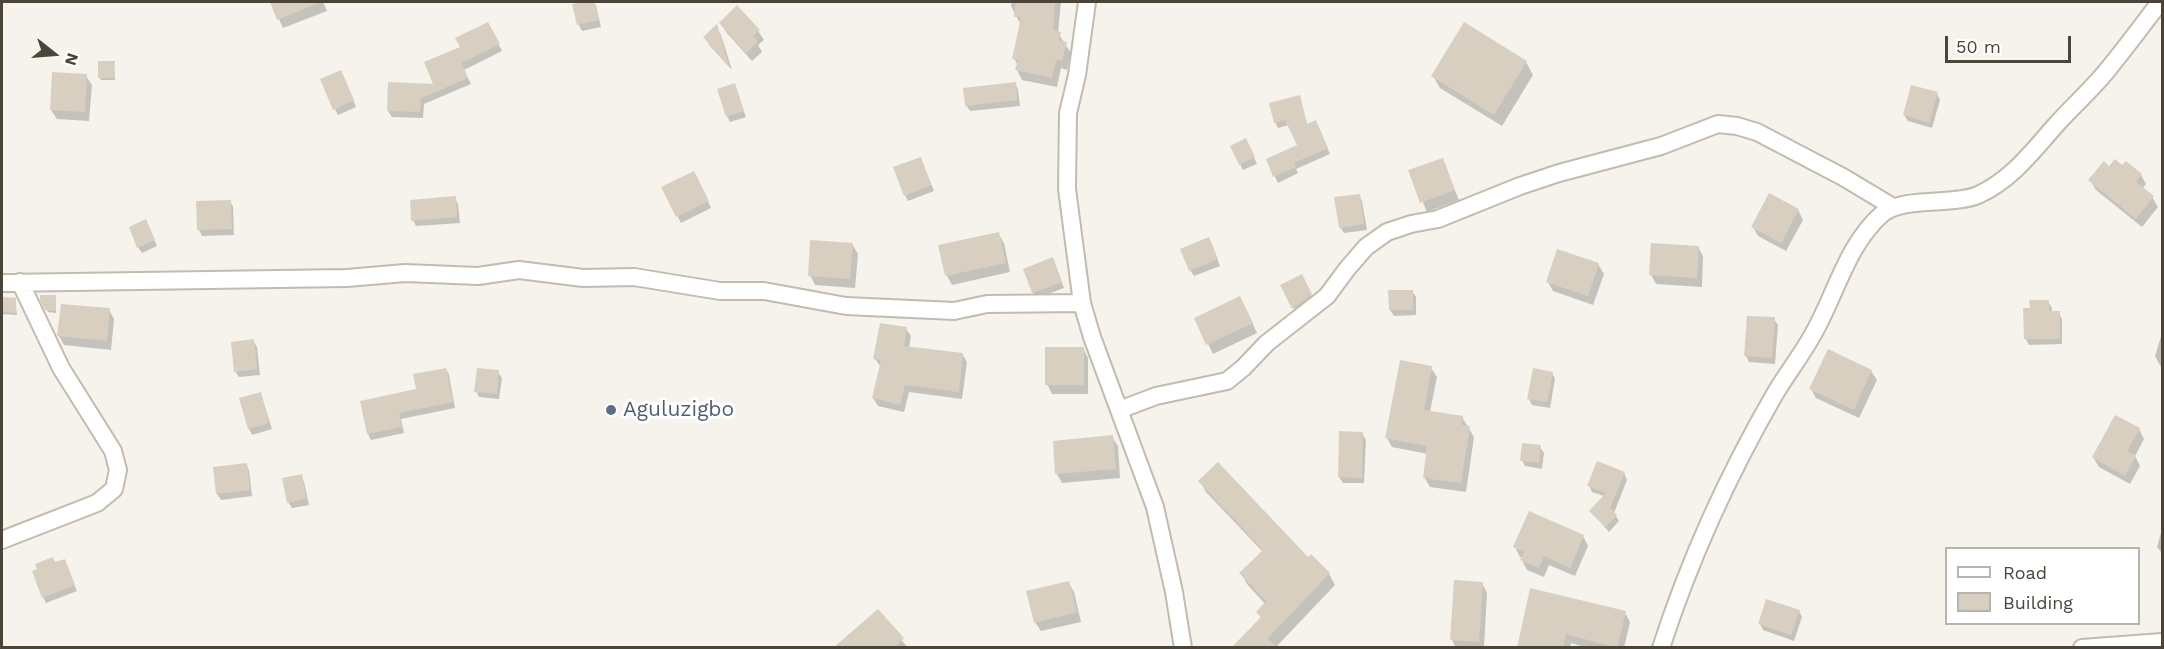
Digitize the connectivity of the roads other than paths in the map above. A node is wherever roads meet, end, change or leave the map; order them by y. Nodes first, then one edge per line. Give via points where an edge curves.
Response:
1 (1087, 2) edge
2 (2160, 2) edge
3 (1893, 207) junction
4 (20, 282) junction
5 (2, 283) edge
6 (1082, 303) junction
7 (1119, 410) junction
8 (2, 540) edge
9 (2163, 642) edge
10 (1183, 648) edge
11 (1661, 648) edge
12 (2082, 648) edge

1 - 6 street via 1068,113 1067,189
2 - 3 street via 2104,75 2000,183 1959,200
3 - 7 street via 1757,132 1718,124 1661,146 1520,186 1438,219 1386,232 1366,247 1327,296 1267,343 1227,381 1156,396
3 - 11 street via 1867,229 1838,279 1819,323 1736,465 1699,543
4 - 5 street
4 - 6 street via 347,278 405,273 478,276 519,270 583,278 633,277 720,291 764,291 846,306 954,311 987,304
4 - 8 street via 61,368 112,451 118,470 114,489 97,503
6 - 7 street
7 - 10 street via 1155,507
9 - 12 street

